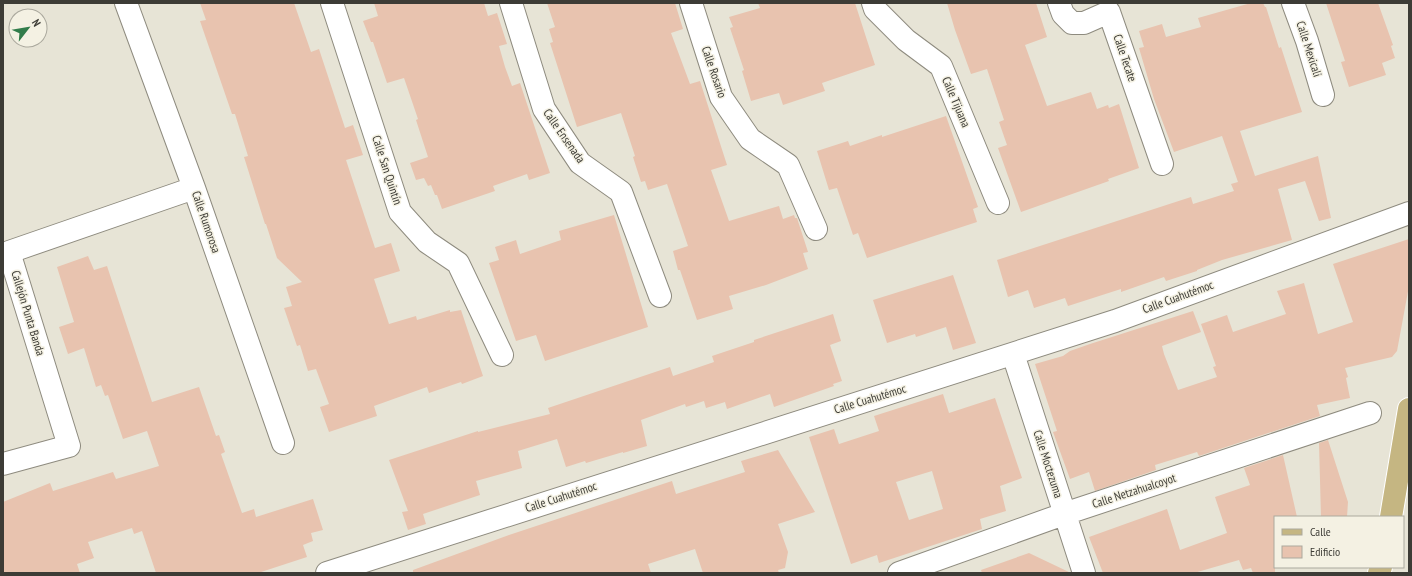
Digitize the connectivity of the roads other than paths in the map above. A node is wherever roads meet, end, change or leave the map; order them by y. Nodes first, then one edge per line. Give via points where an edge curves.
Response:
1 (126, 3) edge
2 (332, 3) edge
3 (511, 3) edge
4 (691, 3) edge
5 (873, 3) edge
6 (1060, 3) edge
7 (1294, 3) edge
8 (1323, 95) dead end
9 (1162, 164) dead end
10 (194, 188) junction
11 (998, 203) dead end
12 (1409, 212) edge
13 (816, 228) dead end
14 (660, 296) dead end
15 (1013, 354) junction
16 (502, 355) dead end
17 (1409, 409) edge
18 (1370, 413) dead end
19 (283, 442) dead end
20 (3, 464) edge
21 (1064, 514) junction
22 (1391, 516) edge
23 (327, 573) edge
24 (899, 573) edge
25 (1084, 573) edge

1 - 10 street, Calle Rumorosa
2 - 16 street, Calle San Quintín via 400,212 427,242 458,263
3 - 14 street, Calle Ensenada via 544,109 580,163 622,192
4 - 13 street, Calle Rosario via 721,97 750,139 788,165
5 - 11 street, Calle Tijuana via 875,9 906,40 941,66
6 - 9 street, Calle Tecate via 1063,14 1072,23 1084,23 1109,12
7 - 8 street, Calle Mexicali
10 - 19 street, Calle Rumorosa
10 - 20 street, Callejón Punta Banda via 10,252 69,446
12 - 15 street, Calle Cuahutémoc via 1115,320
15 - 21 street, Calle Moctezuma
15 - 23 street, Calle Cuahutémoc
17 - 22 main road
18 - 21 street, Calle Netzahualcoyot
21 - 24 street, Calle Netzahualcoyot
21 - 25 street, Calle Moctezuma

